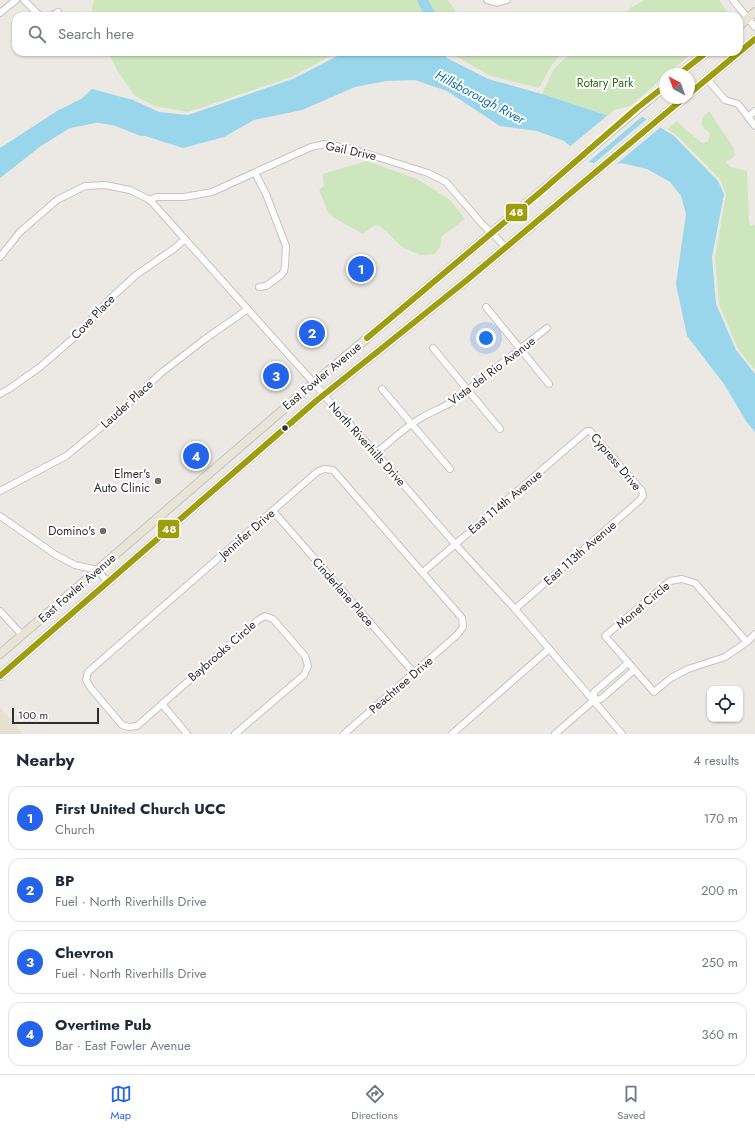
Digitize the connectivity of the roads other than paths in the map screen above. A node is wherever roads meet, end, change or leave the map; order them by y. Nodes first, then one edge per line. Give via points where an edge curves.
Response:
1 (16, 0) edge
2 (24, 0) edge
3 (487, 0) edge
4 (507, 0) edge
5 (733, 0) edge
6 (36, 12) edge
7 (755, 12) edge
8 (0, 13) edge
9 (748, 18) junction
10 (743, 22) edge
11 (755, 27) edge
12 (755, 39) edge
13 (743, 49) edge
14 (702, 56) edge
15 (735, 56) edge
16 (687, 68) edge
17 (707, 79) junction
18 (695, 89) edge
19 (659, 91) edge
20 (677, 104) edge
21 (755, 111) edge
22 (748, 117) junction
23 (755, 126) edge
24 (255, 173) junction
25 (150, 200) junction
26 (492, 233) junction
27 (185, 239) junction
28 (506, 248) junction
29 (0, 257) edge
30 (259, 287) dead end
31 (486, 307) dead end
32 (248, 309) junction
33 (547, 328) dead end
34 (432, 348) dead end
35 (521, 349) junction
36 (314, 382) junction
37 (549, 384) dead end
38 (382, 389) dead end
39 (468, 390) junction
40 (0, 394) edge
41 (324, 394) junction
42 (412, 424) junction
43 (500, 429) dead end
44 (587, 431) joint
45 (376, 453) junction
46 (450, 469) dead end
47 (0, 492) edge
48 (643, 496) joint
49 (273, 511) junction
50 (0, 516) edge
51 (455, 544) junction
52 (98, 570) junction
53 (422, 572) junction
54 (107, 582) junction
55 (515, 609) junction
56 (0, 610) edge
57 (755, 634) edge
58 (22, 635) junction
59 (457, 636) joint
60 (747, 642) junction
61 (549, 649) junction
62 (0, 654) edge
63 (628, 663) junction
64 (634, 670) junction
65 (414, 673) junction
66 (0, 676) edge
67 (594, 700) junction
68 (162, 704) junction
69 (187, 734) edge
70 (235, 734) edge
71 (344, 734) edge
72 (452, 734) edge
73 (555, 734) edge
74 (622, 734) edge

1 - 8 street
2 - 6 street
3 - 4 street via 498,3
5 - 9 street
7 - 9 main road
9 - 10 main road
9 - 11 street
12 - 13 main road
14 - 16 main road
15 - 17 main road
17 - 18 main road
17 - 22 street via 725,100 738,104
19 - 26 main road, East Fowler Avenue
20 - 28 main road, East Fowler Avenue
21 - 22 street
22 - 23 street
24 - 25 street, Gail Drive via 212,192 184,197 156,197
24 - 26 street, Gail Drive via 311,147 325,144 352,149 424,171 446,182
24 - 30 street via 286,246 284,271 266,286
25 - 27 street, North Riverhills Drive
25 - 29 street, North Riverhills Drive via 130,190 105,185 85,186 57,200 35,218
26 - 28 street, Gail Drive
26 - 36 main road, East Fowler Avenue
27 - 32 street, North Riverhills Drive
27 - 40 street, Cove Place via 112,297 76,336 40,368
28 - 41 main road, East Fowler Avenue
31 - 35 street
32 - 36 street, North Riverhills Drive
32 - 47 street, Lauder Place via 161,373 115,416 66,456
33 - 35 street, Vista del Rio Avenue
34 - 39 street
35 - 37 street
35 - 39 street, Vista del Rio Avenue
36 - 41 street, North Riverhills Drive
36 - 52 main road, East Fowler Avenue
38 - 42 street
39 - 42 street, Vista del Rio Avenue via 444,407
39 - 43 street
41 - 45 street, North Riverhills Drive
41 - 54 main road, East Fowler Avenue
42 - 45 street, Vista del Rio Avenue
42 - 46 street
44 - 48 street, Cypress Drive via 593,434 642,491
44 - 51 street, East 114th Avenue
45 - 51 street, North Riverhills Drive
48 - 55 street, East 113th Avenue
49 - 53 street, Jennifer Drive via 317,472 324,469 333,470
49 - 65 street, Cinderlane Place
49 - 68 street, Jennifer Drive via 88,672 86,680 90,687 122,725 137,726
50 - 52 street via 56,555 75,564
51 - 53 street, East 114th Avenue
51 - 55 street, North Riverhills Drive
52 - 54 street
52 - 58 main road, East Fowler Avenue
53 - 59 street, Jennifer Drive via 462,618 464,627
54 - 66 main road, East Fowler Avenue
55 - 61 street, North Riverhills Drive
56 - 58 street
57 - 60 street
58 - 62 main road, East Fowler Avenue
59 - 65 street, Peachtree Drive
60 - 63 street, Monet Circle via 695,583 682,579 670,581 605,636
60 - 64 street, Monet Circle via 726,657 688,669 671,678 654,692
61 - 67 street, North Riverhills Drive
61 - 72 street
63 - 64 street, Monet Circle
63 - 67 street via 594,692
64 - 67 street via 600,699
65 - 71 street, Peachtree Drive
67 - 73 street
67 - 74 street, North Riverhills Drive
68 - 69 street
68 - 70 street, Baybrooks Circle via 258,620 266,616 273,619 305,656 308,666 304,675

